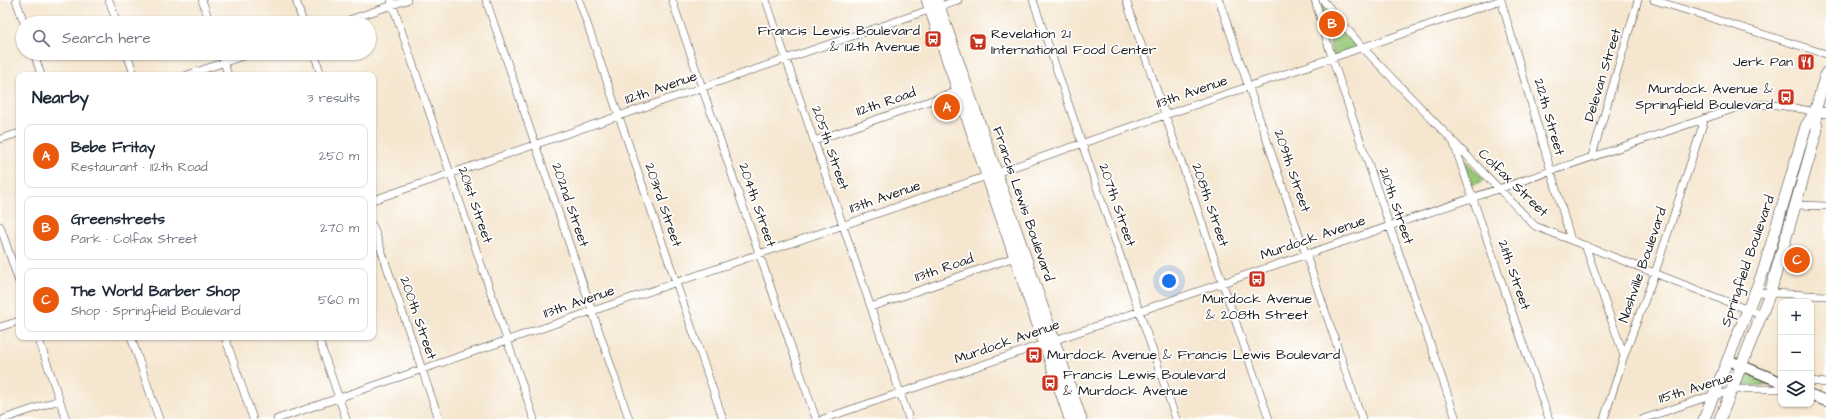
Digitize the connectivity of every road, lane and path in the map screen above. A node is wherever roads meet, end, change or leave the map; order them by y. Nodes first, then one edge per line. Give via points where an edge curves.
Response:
1 (16, 0) edge
2 (109, 0) edge
3 (202, 0) edge
4 (296, 0) edge
5 (407, 0) edge
6 (486, 0) edge
7 (579, 0) edge
8 (672, 0) edge
9 (766, 0) edge
10 (958, 0) edge
11 (1033, 0) edge
12 (1126, 0) edge
13 (1219, 0) edge
14 (1315, 0) edge
15 (1323, 0) edge
16 (1501, 0) edge
17 (1638, 0) edge
18 (1654, 0) edge
19 (392, 2) edge
20 (933, 4) edge
21 (22, 16) edge
22 (115, 16) edge
23 (208, 16) edge
24 (302, 16) edge
25 (357, 16) edge
26 (1362, 48) junction
27 (1826, 54) edge
28 (1332, 58) junction
29 (786, 59) junction
30 (36, 60) edge
31 (129, 60) edge
32 (230, 60) edge
33 (316, 60) edge
34 (224, 62) junction
35 (40, 72) edge
36 (133, 72) edge
37 (196, 72) edge
38 (227, 72) edge
39 (320, 72) edge
40 (1826, 74) edge
41 (702, 87) junction
42 (1249, 87) junction
43 (963, 89) junction
44 (1822, 112) edge
45 (1165, 115) junction
46 (619, 116) junction
47 (1705, 118) junction
48 (16, 134) edge
49 (0, 139) edge
50 (1452, 140) junction
51 (814, 141) junction
52 (535, 144) junction
53 (1082, 144) junction
54 (1592, 156) junction
55 (1551, 171) junction
56 (992, 173) junction
57 (450, 174) junction
58 (1499, 189) junction
59 (1473, 198) junction
60 (376, 199) edge
61 (1796, 205) junction
62 (1826, 206) edge
63 (1389, 225) junction
64 (843, 226) junction
65 (1, 231) edge
66 (376, 235) edge
67 (1571, 240) junction
68 (1585, 244) junction
69 (760, 254) junction
70 (1306, 254) junction
71 (1020, 255) junction
72 (1654, 273) junction
73 (16, 274) edge
74 (1223, 282) junction
75 (676, 283) junction
76 (1755, 292) junction
77 (1770, 293) junction
78 (1826, 296) edge
79 (871, 307) junction
80 (1748, 310) junction
81 (593, 311) junction
82 (1139, 311) junction
83 (1761, 315) junction
84 (16, 322) edge
85 (0, 327) edge
86 (39, 340) edge
87 (132, 340) edge
88 (225, 340) edge
89 (319, 340) edge
90 (508, 340) junction
91 (1049, 341) junction
92 (1624, 356) junction
93 (1728, 360) junction
94 (1741, 366) junction
95 (422, 370) junction
96 (1768, 377) junction
97 (1778, 378) edge
98 (1778, 381) edge
99 (1814, 382) edge
100 (1826, 383) edge
101 (1778, 389) edge
102 (1731, 391) junction
103 (900, 393) junction
104 (1714, 396) junction
105 (1814, 396) edge
106 (339, 398) junction
107 (59, 400) junction
108 (1826, 401) edge
109 (4, 419) edge
110 (66, 419) edge
111 (159, 419) edge
112 (253, 419) edge
113 (277, 419) edge
114 (346, 419) edge
115 (439, 419) edge
116 (534, 419) edge
117 (630, 419) edge
118 (723, 419) edge
119 (816, 419) edge
120 (823, 419) edge
121 (909, 419) edge
122 (1070, 419) edge
123 (1081, 419) edge
124 (1176, 419) edge
125 (1269, 419) edge
126 (1362, 419) edge
127 (1456, 419) edge
128 (1549, 419) edge
129 (1604, 419) edge
130 (1643, 419) edge
131 (1704, 419) edge
132 (1720, 419) edge

1 - 21 street
2 - 22 street
3 - 23 street
4 - 24 street
5 - 19 street
6 - 52 street, 202nd Street
7 - 46 street, 203rd Street
8 - 41 street, 204th Street
9 - 29 street, 205th Street
10 - 20 street, 112th Avenue
11 - 53 street, 207th Street
12 - 45 street, 208th Street
13 - 42 street, 209th Street
14 - 28 street, 210th Street
15 - 26 street, Colfax Street
16 - 26 street, 113th Avenue
16 - 55 street, 212th Street
17 - 54 street, Delevan Street
18 - 27 street
19 - 25 street
19 - 57 street, 201st Street
20 - 29 street, 112th Avenue
20 - 43 main road, Francis Lewis Boulevard
26 - 28 street, 113th Avenue
26 - 50 street, Colfax Street
28 - 42 street, 113th Avenue
28 - 63 street, 210th Street
29 - 41 street, 112th Avenue
29 - 51 street, 205th Street
30 - 35 street
31 - 36 street
32 - 34 street
33 - 39 street
34 - 37 street
34 - 38 street
40 - 44 main road, Springfield Boulevard
41 - 46 street, 112th Avenue
41 - 69 street, 204th Street
42 - 45 street, 113th Avenue
42 - 70 street, 209th Street
43 - 51 street, 112th Road
43 - 56 main road, Francis Lewis Boulevard
44 - 47 street, Murdock Avenue via 1759,104
44 - 61 main road, Springfield Boulevard
44 - 76 main road, Springfield Boulevard via 1806,126
45 - 53 street, 113th Avenue
45 - 74 street, 208th Street
46 - 52 street, 112th Avenue
46 - 75 street, 203rd Street
47 - 54 street, Murdock Avenue
47 - 72 street, Nashville Boulevard
48 - 49 street
50 - 58 street, Colfax Street
50 - 59 street, 211th Street
51 - 64 street, 205th Street
52 - 57 street, 112th Avenue
52 - 81 street, 202nd Street
53 - 56 street, 113th Avenue
53 - 82 street, 207th Street
54 - 55 street, Murdock Avenue
55 - 58 street, Murdock Avenue
55 - 67 street, 212th Street
56 - 64 street, 113th Avenue
56 - 71 main road, Francis Lewis Boulevard
57 - 60 street, 112th Avenue
57 - 90 street, 201st Street
58 - 59 street, Murdock Avenue
58 - 67 street, Colfax Street via 1535,226
59 - 63 street, Murdock Avenue
59 - 128 street, 211th Street
61 - 62 street
61 - 77 main road, Springfield Boulevard
63 - 70 street, Murdock Avenue
63 - 127 street, 210th Street
64 - 69 street, 113th Avenue
64 - 79 street, 205th Street
65 - 73 street
66 - 95 street, 200th Street
67 - 68 street, Colfax Street
68 - 72 street, Colfax Street
68 - 92 street
69 - 75 street, 113th Avenue
69 - 119 street, 204th Street
70 - 74 street, Murdock Avenue
70 - 126 street, 209th Street
71 - 79 street, 113th Road
71 - 91 main road, Francis Lewis Boulevard
72 - 80 street, Colfax Street
72 - 92 street, Nashville Boulevard
74 - 82 street, Murdock Avenue
74 - 125 street, 208th Street
75 - 81 street, 113th Avenue
75 - 118 street, 203rd Street
76 - 77 street
76 - 80 main road, Springfield Boulevard
77 - 78 street
77 - 83 main road, Springfield Boulevard
79 - 103 street, 205th Street
80 - 83 street, Colfax Street
80 - 93 main road, Springfield Boulevard
81 - 90 street, 113th Avenue
81 - 117 street, 202nd Street
82 - 91 street, Murdock Avenue
82 - 124 street, 207th Street
83 - 94 main road, Springfield Boulevard
84 - 85 street
86 - 107 street
87 - 111 street
88 - 112 street
89 - 106 street
90 - 95 street, 113th Avenue
90 - 116 street, 201st Street
91 - 103 street, Murdock Avenue
91 - 122 main road, Francis Lewis Boulevard
91 - 123 main road, Francis Lewis Boulevard
92 - 129 street, Nashville Boulevard
93 - 94 main road
93 - 104 main road, Springfield Boulevard
94 - 96 main road
94 - 102 main road, Springfield Boulevard
95 - 106 street, 113th Avenue
95 - 115 street, 200th Street
96 - 97 street
96 - 98 main road
99 - 100 street
101 - 102 street, 115th Avenue via 1740,388
102 - 104 street, 115th Avenue
102 - 132 main road, Springfield Boulevard
103 - 120 street, Murdock Avenue
103 - 121 street, 205th Street
104 - 130 street, 115th Avenue
104 - 131 main road, Springfield Boulevard
105 - 108 main road
106 - 113 street, 113th Avenue
106 - 114 street
107 - 109 street
107 - 110 street

